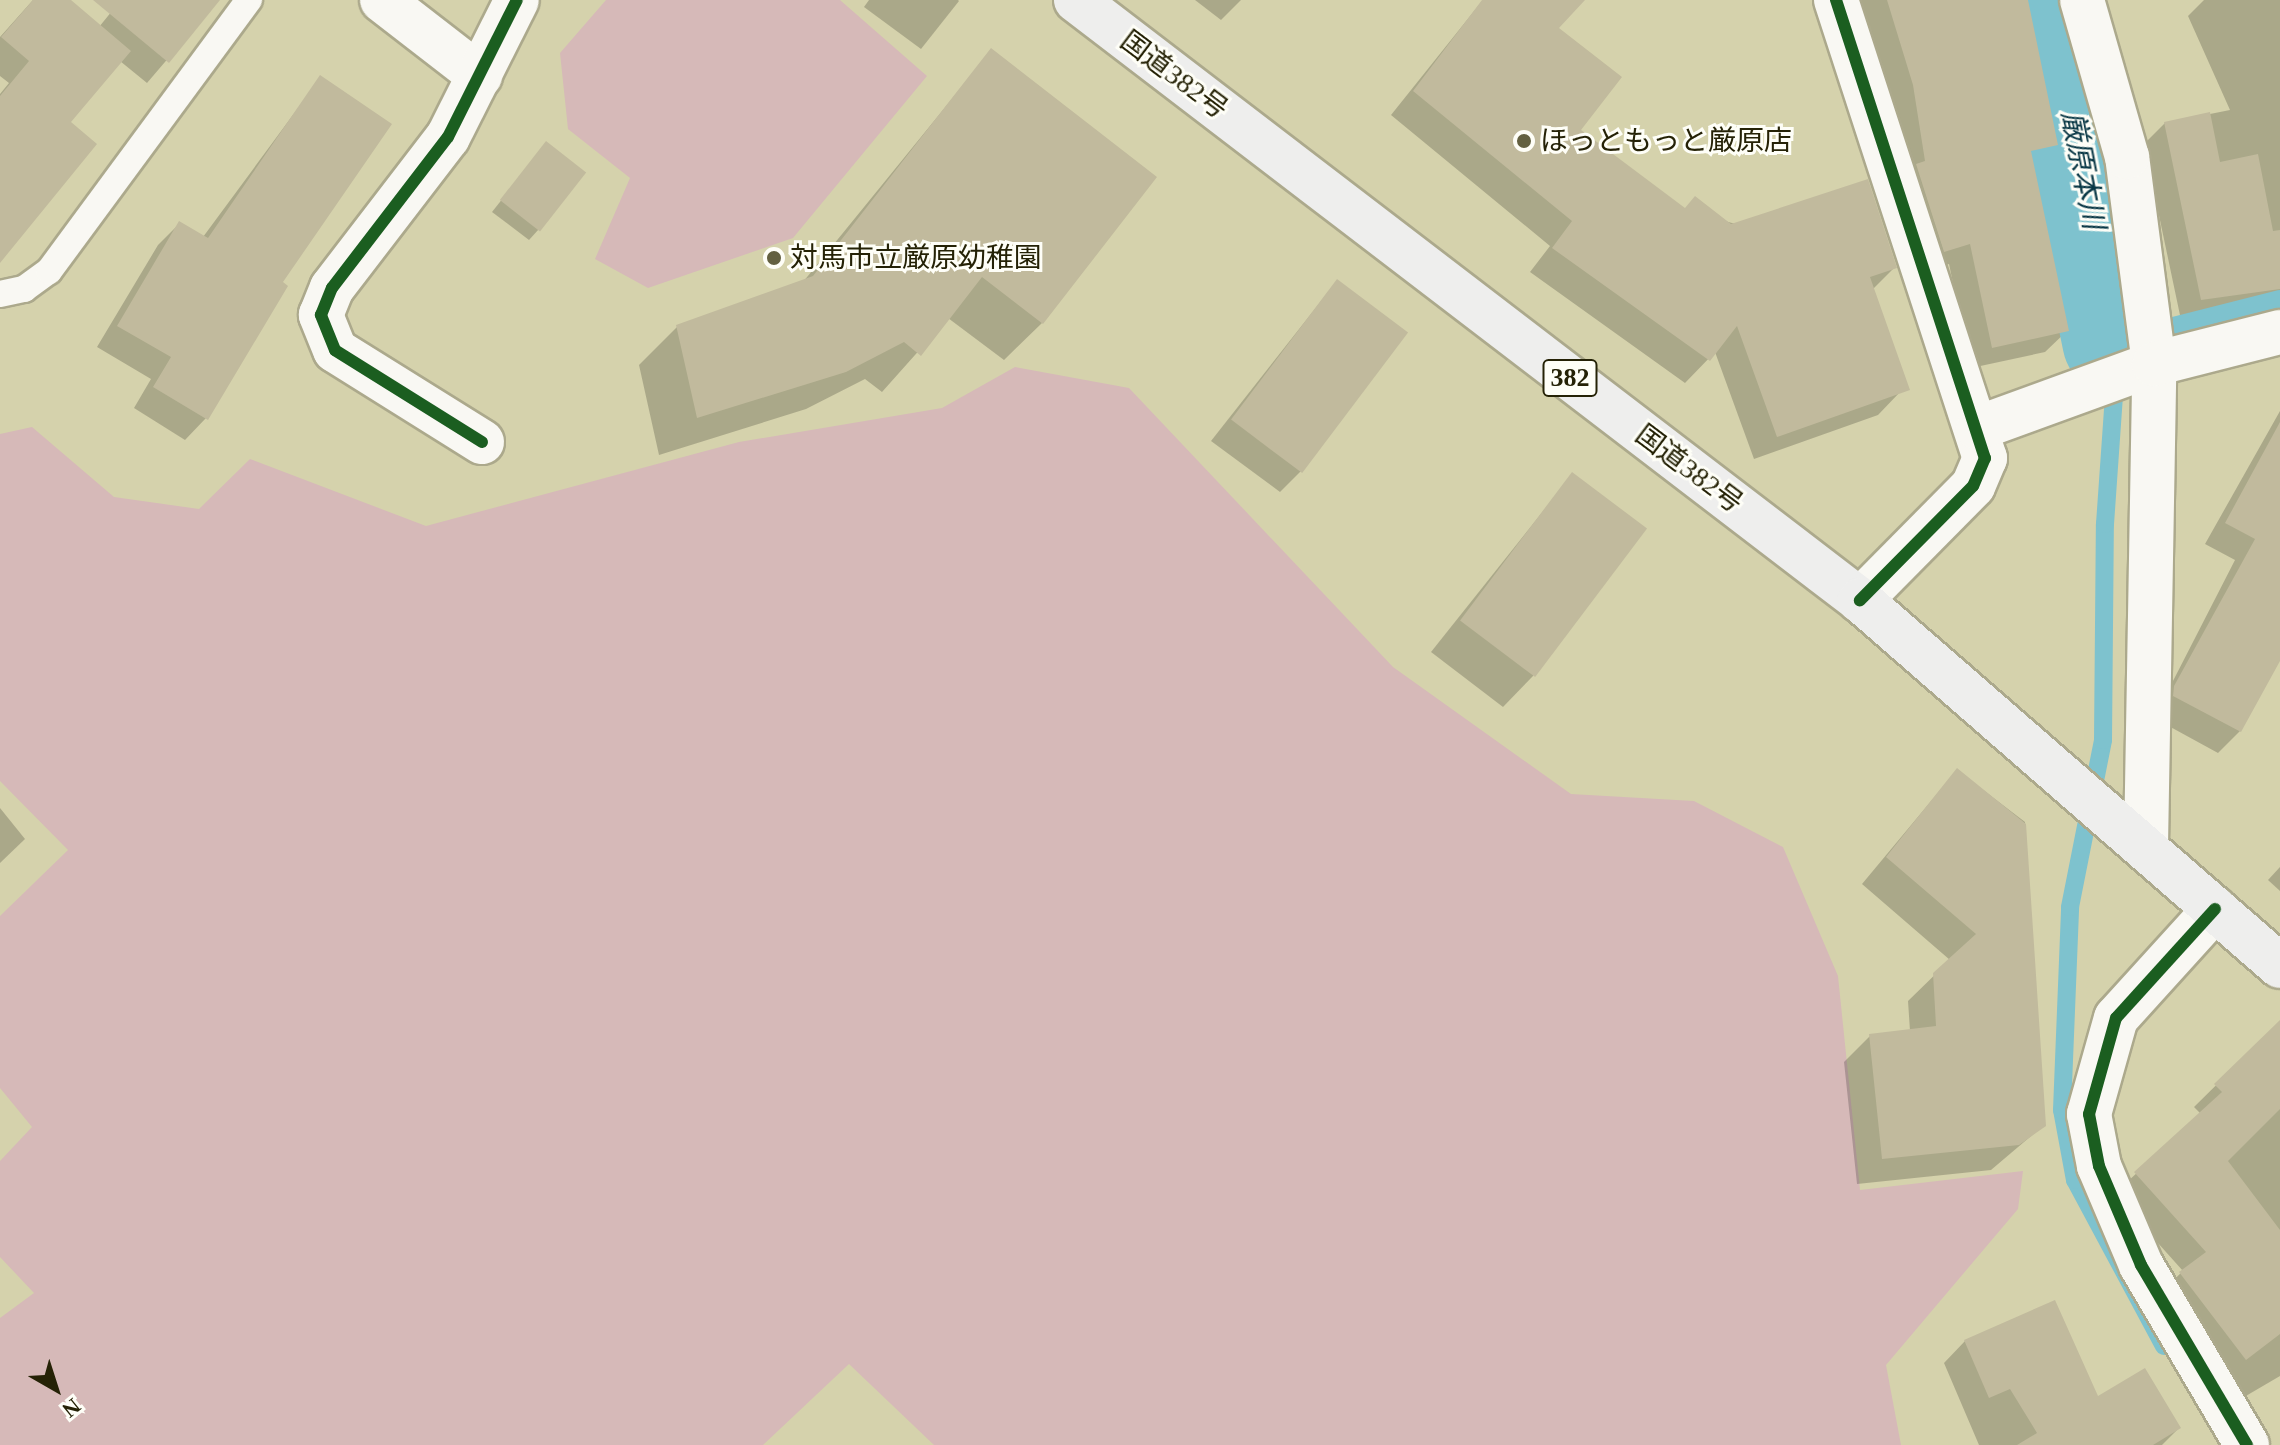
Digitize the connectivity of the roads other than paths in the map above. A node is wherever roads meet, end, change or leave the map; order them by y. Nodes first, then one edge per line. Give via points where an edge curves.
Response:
1 (249, 0) edge
2 (382, 0) edge
3 (517, 0) edge
4 (1076, 0) edge
5 (1836, 0) edge
6 (2082, 0) edge
7 (480, 76) junction
8 (0, 294) edge
9 (2280, 332) edge
10 (2134, 367) junction
11 (1978, 428) junction
12 (482, 442) dead end
13 (1860, 600) junction
14 (2135, 835) junction
15 (2215, 909) junction
16 (2280, 966) edge
17 (2247, 1445) edge

1 - 8 lane via 49,271 24,289
2 - 7 street
3 - 7 street
4 - 13 highway, 国道382号 / 382
5 - 11 street via 1956,387
6 - 10 street via 2127,157 2150,296
7 - 12 street via 448,137 332,288 321,315 335,350
9 - 10 street
10 - 11 street
10 - 14 street
11 - 13 street via 1985,458 1973,486
13 - 14 highway, 国道382号 / 382
14 - 15 highway, 国道382号 / 382
15 - 16 highway, 国道382号 / 382
15 - 17 street via 2116,1018 2089,1114 2099,1166 2141,1265

